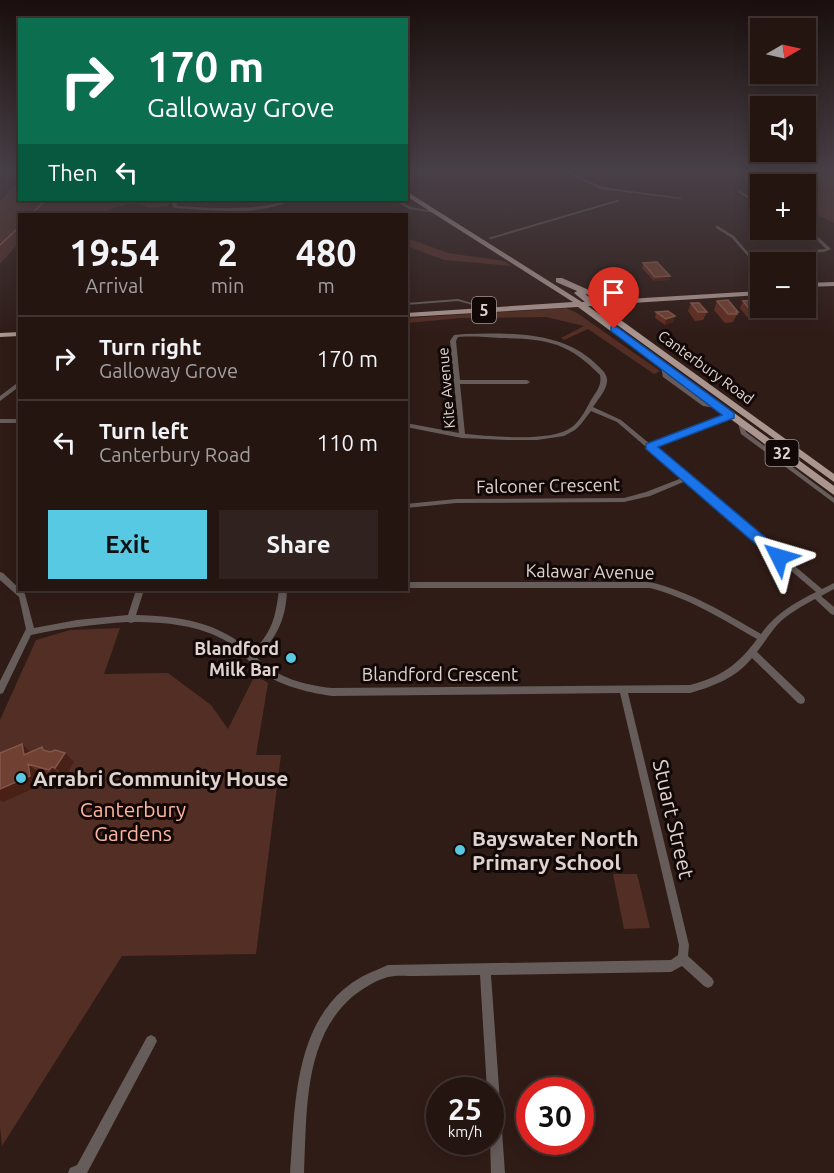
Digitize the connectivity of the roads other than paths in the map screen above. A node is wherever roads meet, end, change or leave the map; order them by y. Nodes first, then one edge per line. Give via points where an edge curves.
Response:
1 (462, 226) edge
2 (467, 226) edge
3 (532, 226) edge
4 (717, 227) dead end
5 (816, 237) edge
6 (490, 238) junction
7 (816, 252) edge
8 (750, 256) edge
9 (559, 280) junction
10 (549, 284) junction
11 (834, 286) edge
12 (816, 287) edge
13 (750, 289) edge
14 (750, 294) edge
15 (609, 297) junction
16 (580, 301) junction
17 (536, 302) junction
18 (621, 302) junction
19 (408, 304) edge
20 (473, 304) junction
21 (594, 304) junction
22 (562, 306) junction
23 (408, 309) edge
24 (408, 315) edge
25 (611, 316) junction
26 (18, 334) edge
27 (0, 335) edge
28 (18, 339) edge
29 (627, 339) junction
30 (0, 340) edge
31 (664, 367) junction
32 (458, 382) junction
33 (527, 382) dead end
34 (18, 385) edge
35 (0, 399) edge
36 (590, 408) junction
37 (718, 410) junction
38 (741, 411) junction
39 (730, 416) junction
40 (0, 421) edge
41 (18, 422) edge
42 (741, 423) junction
43 (408, 426) edge
44 (462, 436) junction
45 (650, 446) junction
46 (686, 479) junction
47 (834, 479) edge
48 (834, 491) edge
49 (834, 501) edge
50 (408, 506) edge
51 (0, 575) edge
52 (408, 585) edge
53 (834, 586) edge
54 (140, 591) edge
55 (283, 591) edge
56 (819, 594) junction
57 (834, 612) edge
58 (131, 620) junction
59 (30, 632) junction
60 (761, 638) junction
61 (752, 653) junction
62 (252, 658) junction
63 (623, 689) junction
64 (0, 690) edge
65 (801, 700) dead end
66 (682, 958) junction
67 (484, 969) junction
68 (708, 982) dead end
69 (151, 1041) dead end
70 (75, 1173) edge
71 (297, 1173) edge
72 (498, 1173) edge

1 - 10 main road, Canterbury Road / 32
2 - 6 main road, Canterbury Road / 32
3 - 6 street
4 - 8 street via 733,237
5 - 7 street via 829,249
6 - 9 main road, Canterbury Road / 32
9 - 15 main road via 590,294
9 - 16 main road, Canterbury Road / 32
10 - 16 main road, Canterbury Road / 32
10 - 17 main road via 552,294
11 - 12 main road
13 - 15 main road, 5
14 - 18 main road, 5
15 - 16 main road, 5
16 - 17 main road, 5
16 - 21 main road, 5
16 - 22 main road, 5
16 - 29 main road, Canterbury Road / 32
17 - 20 main road, 5
18 - 21 main road, 5
18 - 25 main road via 613,306
19 - 20 street via 458,300
20 - 23 main road, 5
21 - 25 main road, Canterbury Road / 32
22 - 24 main road, 5
22 - 29 main road via 575,309
25 - 38 main road, Canterbury Road / 32
26 - 27 main road
28 - 30 main road
29 - 31 main road, Canterbury Road / 32
31 - 37 main road, Canterbury Road / 32
31 - 37 street, Canterbury Road via 665,376
32 - 33 street
32 - 36 street, Kite Avenue via 454,338 530,336 559,342 603,374 603,387
32 - 44 street, Kite Avenue
34 - 35 street
36 - 44 street via 575,428 562,434
36 - 45 street via 619,421
37 - 39 main road, Canterbury Road / 32
38 - 39 main road
38 - 47 main road, Canterbury Road / 32
39 - 42 main road, Canterbury Road / 32
39 - 45 street
40 - 41 street
42 - 48 main road, Canterbury Road / 32
42 - 49 street, Canterbury Road via 743,434
43 - 44 street
45 - 46 street
46 - 50 street, Falconer Crescent via 624,500 448,501
46 - 56 street
51 - 59 street via 22,596
52 - 60 street, Kalawar Avenue via 650,585 701,603
53 - 56 street, Blandford Crescent
54 - 58 street
55 - 62 street via 277,629
56 - 57 street
56 - 60 street, Blandford Crescent via 777,620
58 - 59 street, Blandford Crescent via 84,621
58 - 62 street, Blandford Crescent via 200,625 229,638
59 - 64 street
60 - 61 street, Blandford Crescent
61 - 63 street, Blandford Crescent via 733,673 706,685
61 - 65 street
62 - 63 street, Blandford Crescent via 282,679 332,692
63 - 66 street, Stuart Street via 684,945
66 - 67 street via 671,966
66 - 68 street
67 - 71 street via 388,971 369,977 342,996 324,1019 312,1045
67 - 72 street
69 - 70 street via 82,1170

